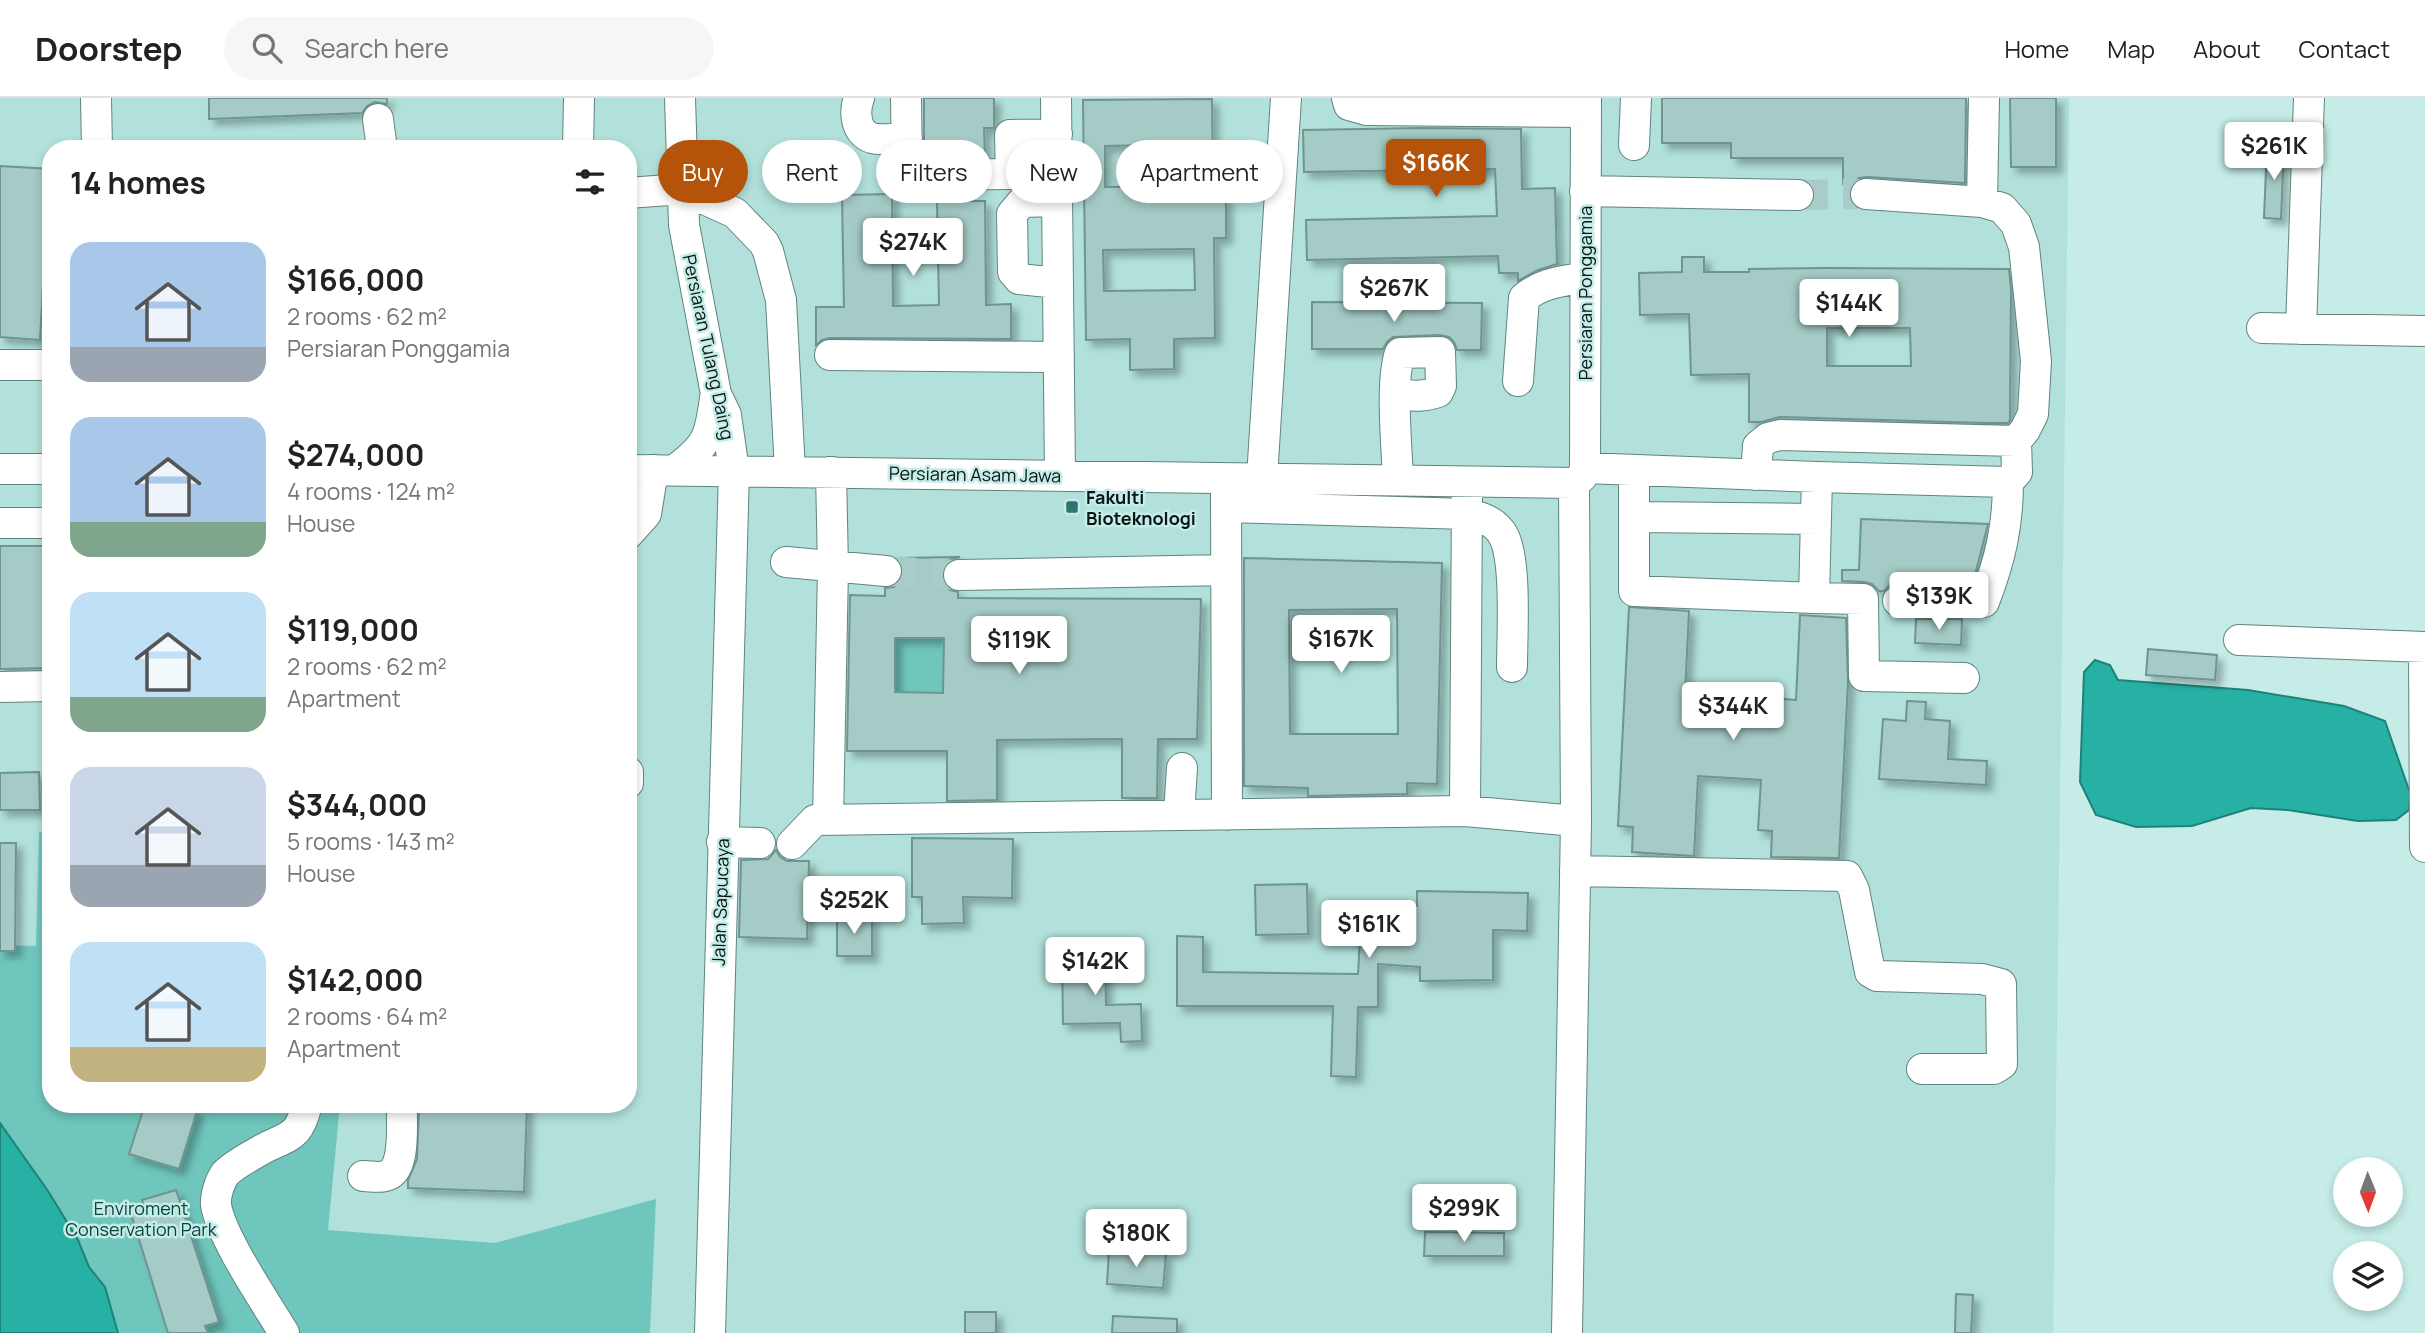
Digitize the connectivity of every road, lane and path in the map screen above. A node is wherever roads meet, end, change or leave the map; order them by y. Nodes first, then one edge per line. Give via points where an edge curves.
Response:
1 (96, 98) edge
2 (579, 98) edge
3 (680, 98) edge
4 (859, 98) edge
5 (906, 98) edge
6 (1056, 98) edge
7 (1286, 98) edge
8 (1347, 98) edge
9 (1636, 98) edge
10 (1984, 98) edge
11 (2309, 98) edge
12 (1586, 105) edge
13 (378, 119) dead end
14 (1057, 134) junction
15 (907, 138) junction
16 (97, 140) edge
17 (381, 140) edge
18 (578, 140) edge
19 (681, 140) edge
20 (1057, 140) edge
21 (1634, 145) dead end
22 (658, 191) edge
23 (1585, 191) junction
24 (637, 192) edge
25 (1866, 194) tunnel mouth
26 (1798, 195) tunnel mouth
27 (1982, 202) junction
28 (683, 203) edge
29 (713, 203) edge
30 (1021, 203) edge
31 (1057, 203) edge
32 (1585, 277) junction
33 (1058, 283) junction
34 (2262, 328) dead end
35 (2301, 329) junction
36 (2425, 331) edge
37 (830, 355) dead end
38 (1059, 357) junction
39 (0, 365) edge
40 (42, 365) edge
41 (1518, 380) dead end
42 (1396, 393) dead end
43 (716, 394) junction
44 (2017, 441) junction
45 (0, 468) edge
46 (42, 469) edge
47 (652, 470) edge
48 (1634, 470) junction
49 (734, 471) junction
50 (790, 471) junction
51 (831, 472) junction
52 (1060, 475) junction
53 (1579, 475) junction
54 (1756, 475) junction
55 (1817, 477) junction
56 (1226, 478) junction
57 (1262, 478) junction
58 (1398, 480) junction
59 (1467, 481) junction
60 (2008, 482) junction
61 (1226, 507) junction
62 (1466, 514) junction
63 (1635, 517) junction
64 (1816, 519) junction
65 (0, 523) edge
66 (42, 523) edge
67 (637, 524) edge
68 (786, 562) dead end
69 (833, 568) junction
70 (1226, 570) junction
71 (886, 571) tunnel mouth
72 (959, 575) tunnel mouth
73 (1814, 598) junction
74 (1898, 601) dead end
75 (2239, 640) dead end
76 (2424, 647) edge
77 (1512, 667) dead end
78 (1964, 678) dead end
79 (0, 687) edge
80 (42, 687) edge
81 (1182, 768) dead end
82 (1465, 811) junction
83 (1179, 814) junction
84 (1227, 815) junction
85 (828, 820) junction
86 (1576, 821) junction
87 (722, 842) junction
88 (760, 843) dead end
89 (792, 844) dead end
90 (2425, 846) edge
91 (1575, 871) junction
92 (1922, 1069) dead end
93 (305, 1113) edge
94 (402, 1113) edge
95 (363, 1176) dead end
96 (284, 1333) edge
97 (710, 1333) edge
98 (1567, 1333) edge

1 - 16 street
2 - 18 street
3 - 19 street, Persiaran Tulang Daing
4 - 15 street via 855,116 866,135
5 - 15 street
6 - 14 street
7 - 57 street
8 - 12 street via 1349,105 1367,110
9 - 21 street
10 - 27 street
11 - 35 street
12 - 23 street, Persiaran Ponggamia
13 - 17 street
14 - 15 street via 1010,135 1011,174 907,175
14 - 20 street
22 - 24 street
23 - 26 street
23 - 32 street, Persiaran Ponggamia
25 - 27 street
27 - 44 street via 2002,208 2016,225 2024,247 2036,361 2033,414
28 - 43 street, Persiaran Tulang Daing
29 - 50 street via 735,213 768,251 782,309
30 - 33 street via 1012,214 1013,272 1019,279
31 - 33 street
32 - 41 street via 1553,283 1524,298
32 - 53 street, Persiaran Ponggamia
33 - 38 street
34 - 35 street
35 - 36 street
37 - 38 street
38 - 52 street
39 - 40 street
42 - 58 street
43 - 47 street via 710,433 699,450
43 - 49 street, Persiaran Tulang Daing via 726,415
44 - 54 street via 1780,435 1758,446
44 - 60 street via 2017,472
45 - 46 street
47 - 49 street, Persiaran Asam Jawa
47 - 67 street via 646,514
48 - 53 street, Persiaran Asam Jawa
48 - 54 street, Persiaran Asam Jawa
48 - 63 street
49 - 50 street, Persiaran Asam Jawa
49 - 87 street, Jalan Sapucaya
50 - 51 street, Persiaran Asam Jawa
51 - 52 street, Persiaran Asam Jawa
51 - 69 street
52 - 56 street, Persiaran Asam Jawa
53 - 59 street, Persiaran Asam Jawa
53 - 86 street, Persiaran Ponggamia
54 - 55 street, Persiaran Asam Jawa
55 - 60 street, Persiaran Asam Jawa
55 - 64 street
56 - 57 street, Persiaran Asam Jawa
56 - 61 street
57 - 58 street, Persiaran Asam Jawa
58 - 59 street, Persiaran Asam Jawa
59 - 62 street
60 - 74 street via 2001,557 1984,602
61 - 62 street
61 - 70 street
62 - 77 street via 1485,517 1502,532 1511,552
62 - 82 street
63 - 64 street
63 - 73 street via 1634,591
64 - 73 street
65 - 66 street
68 - 69 street
69 - 71 street
69 - 85 street
70 - 72 street
70 - 84 street
73 - 78 street via 1863,599 1864,677
75 - 76 street
76 - 90 street
79 - 80 street
81 - 83 street
82 - 84 street
82 - 86 street
83 - 84 street
83 - 85 street
85 - 89 street via 815,820
86 - 91 street, Persiaran Ponggamia
87 - 88 street
87 - 97 street, Jalan Sapucaya
91 - 92 street via 1847,876 1854,890 1870,972 2001,984 2002,1064 1994,1069
91 - 98 street, Persiaran Ponggamia
93 - 96 street via 302,1124 286,1141 226,1173 216,1204 254,1285
94 - 95 street via 397,1169 387,1177

